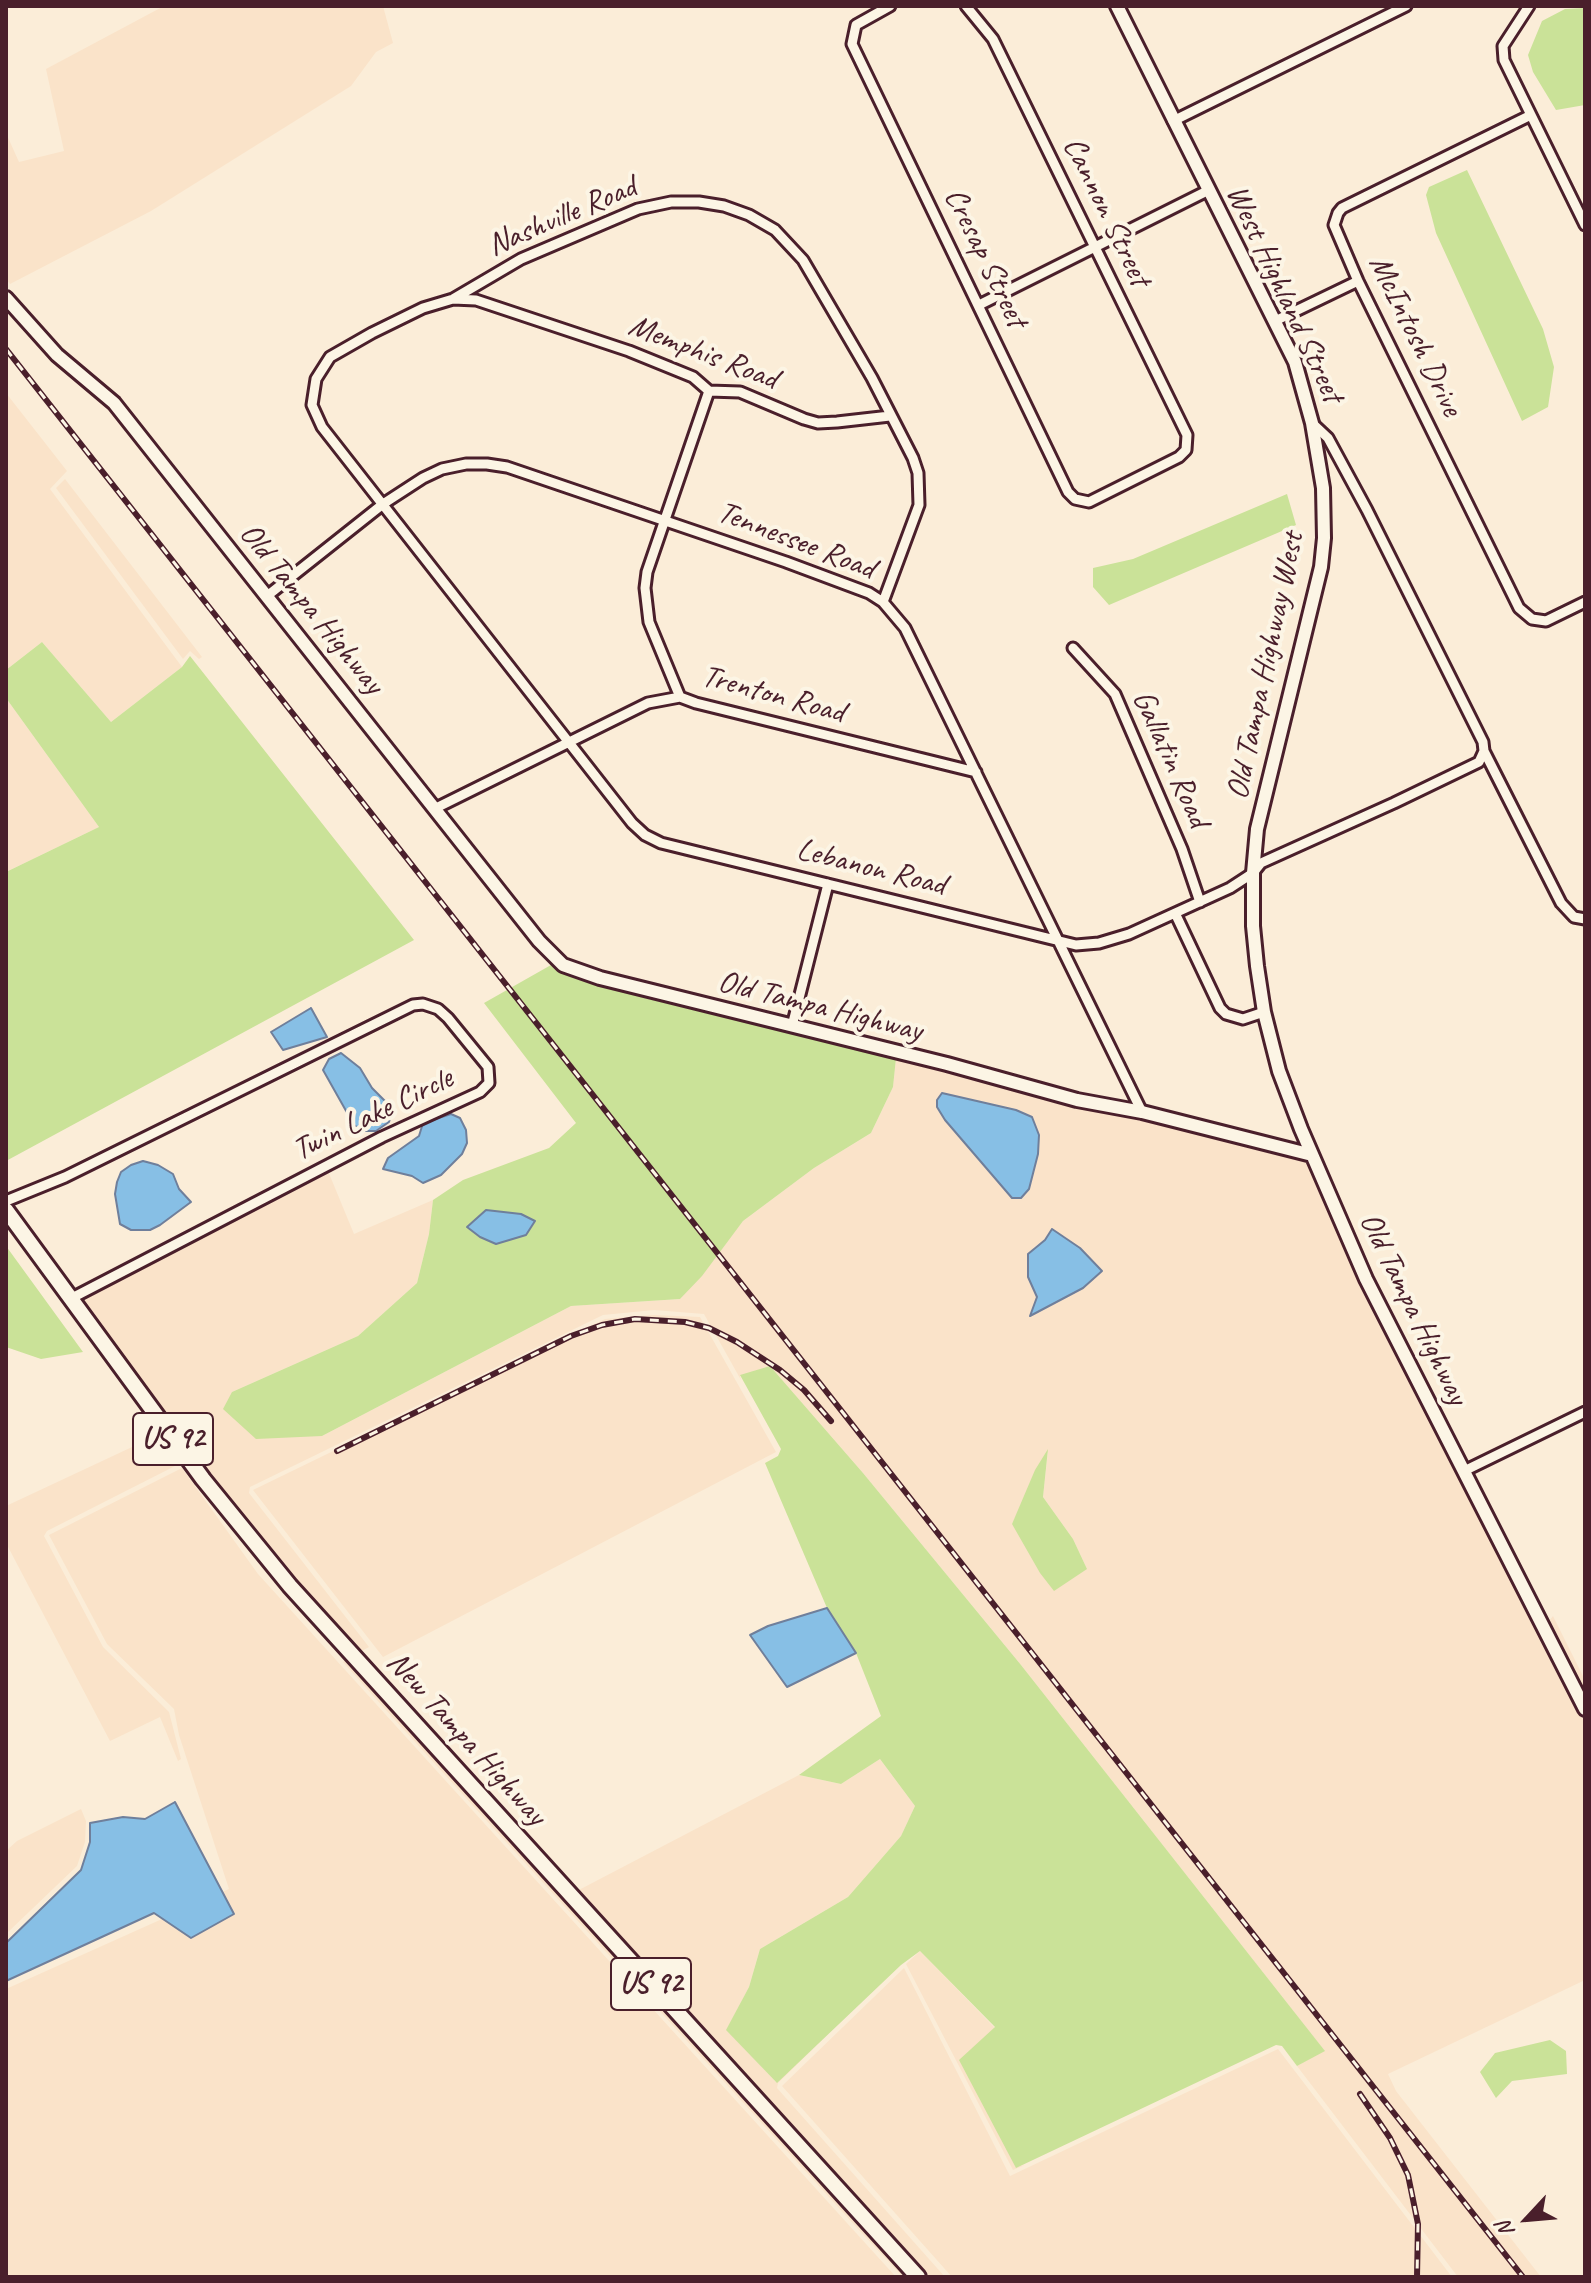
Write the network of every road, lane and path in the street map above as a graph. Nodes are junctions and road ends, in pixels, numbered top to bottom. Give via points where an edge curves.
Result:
1 (890, 6) edge
2 (966, 6) edge
3 (1117, 6) edge
4 (1406, 6) edge
5 (1529, 6) edge
6 (1531, 115) junction
7 (1173, 121) junction
8 (1207, 191) junction
9 (1581, 206) edge
10 (1585, 225) edge
11 (1095, 248) junction
12 (1358, 281) junction
13 (6, 298) edge
14 (453, 299) junction
15 (979, 305) junction
16 (1275, 321) junction
17 (709, 391) junction
18 (890, 416) junction
19 (1312, 423) junction
20 (1082, 501) joint
21 (383, 504) junction
22 (665, 520) junction
23 (267, 596) junction
24 (883, 602) junction
25 (1585, 602) edge
26 (1073, 648) dead end
27 (680, 697) junction
28 (569, 742) junction
29 (1484, 751) junction
30 (976, 772) junction
31 (436, 808) junction
32 (1253, 873) junction
33 (828, 884) junction
34 (1200, 902) junction
35 (1175, 913) junction
36 (1585, 919) edge
37 (1059, 942) junction
38 (1264, 1012) junction
39 (792, 1026) junction
40 (1142, 1112) junction
41 (1312, 1155) junction
42 (6, 1201) edge
43 (6, 1210) edge
44 (70, 1299) junction
45 (1585, 1412) edge
46 (1464, 1471) junction
47 (1585, 1709) edge
48 (918, 2277) edge

1 - 15 street, Cresap Street via 860,20 852,44
2 - 11 street, Cannon Street via 993,39
3 - 7 main road, West Highland Street
4 - 7 street
5 - 6 street via 1502,53
6 - 9 street
6 - 12 street, McIntosh Drive via 1342,208 1335,219 1336,234
7 - 8 main road, West Highland Street
8 - 11 street
8 - 16 main road, West Highland Street
9 - 10 street
11 - 15 street
11 - 20 street, Cannon Street via 1187,435 1187,446 1179,457
12 - 16 street
12 - 25 street, McIntosh Drive via 1519,608 1532,619 1546,621
13 - 23 main road, Old Tampa Highway via 57,355 114,403
14 - 17 street, Memphis Road via 476,300 629,351 693,377
14 - 18 street, Nashville Road via 521,259 638,209 671,202 724,206 775,230 803,260
14 - 21 street, Nashville Road via 423,308 330,357 316,379 312,405 317,418
15 - 20 street, Cresap Street via 1068,492
16 - 19 main road, West Highland Street via 1295,362
17 - 18 street, Memphis Road via 740,392 818,423
17 - 22 street
18 - 24 street, Nashville Road via 913,458 920,491
19 - 29 street, West Highland Street via 1328,438 1367,510
19 - 32 main road, Old Tampa Highway West via 1323,488 1321,567 1257,829
21 - 22 street, Tennessee Road via 442,469 487,464
21 - 23 street, Tennessee Road
21 - 28 street, Lebanon Road
22 - 24 street, Tennessee Road
22 - 27 street via 647,572 645,604
23 - 31 main road, Old Tampa Highway
24 - 30 street, Tennessee Road via 905,628
26 - 34 street, Gallatin Road via 1115,694
27 - 28 street, Trenton Road via 648,703
27 - 30 street, Trenton Road
28 - 31 street, Trenton Road
28 - 33 street, Lebanon Road via 645,835
29 - 32 street, Lebanon Road via 1479,762 1261,863
29 - 36 street, West Highland Street via 1561,903 1574,917
30 - 37 street, Tennessee Road
31 - 39 main road, Old Tampa Highway via 563,965
32 - 34 street, Lebanon Road
32 - 38 main road, Old Tampa Highway West via 1253,926
33 - 37 street, Lebanon Road
33 - 39 street
34 - 35 street, Lebanon Road
35 - 37 street, Lebanon Road via 1118,938 1076,945
35 - 38 street via 1220,1008 1243,1019
37 - 40 street, Tennessee Road
38 - 41 main road, Old Tampa Highway West via 1279,1071
39 - 40 main road, Old Tampa Highway
40 - 41 main road, Old Tampa Highway
41 - 46 main road, Old Tampa Highway via 1366,1279
42 - 44 street, Twin Lake Circle via 413,1005 438,1009 488,1067 489,1083 480,1092
43 - 44 main road, New Tampa Highway / US 92
44 - 48 main road, New Tampa Highway / US 92 via 290,1586
45 - 46 street
46 - 47 main road, Old Tampa Highway

